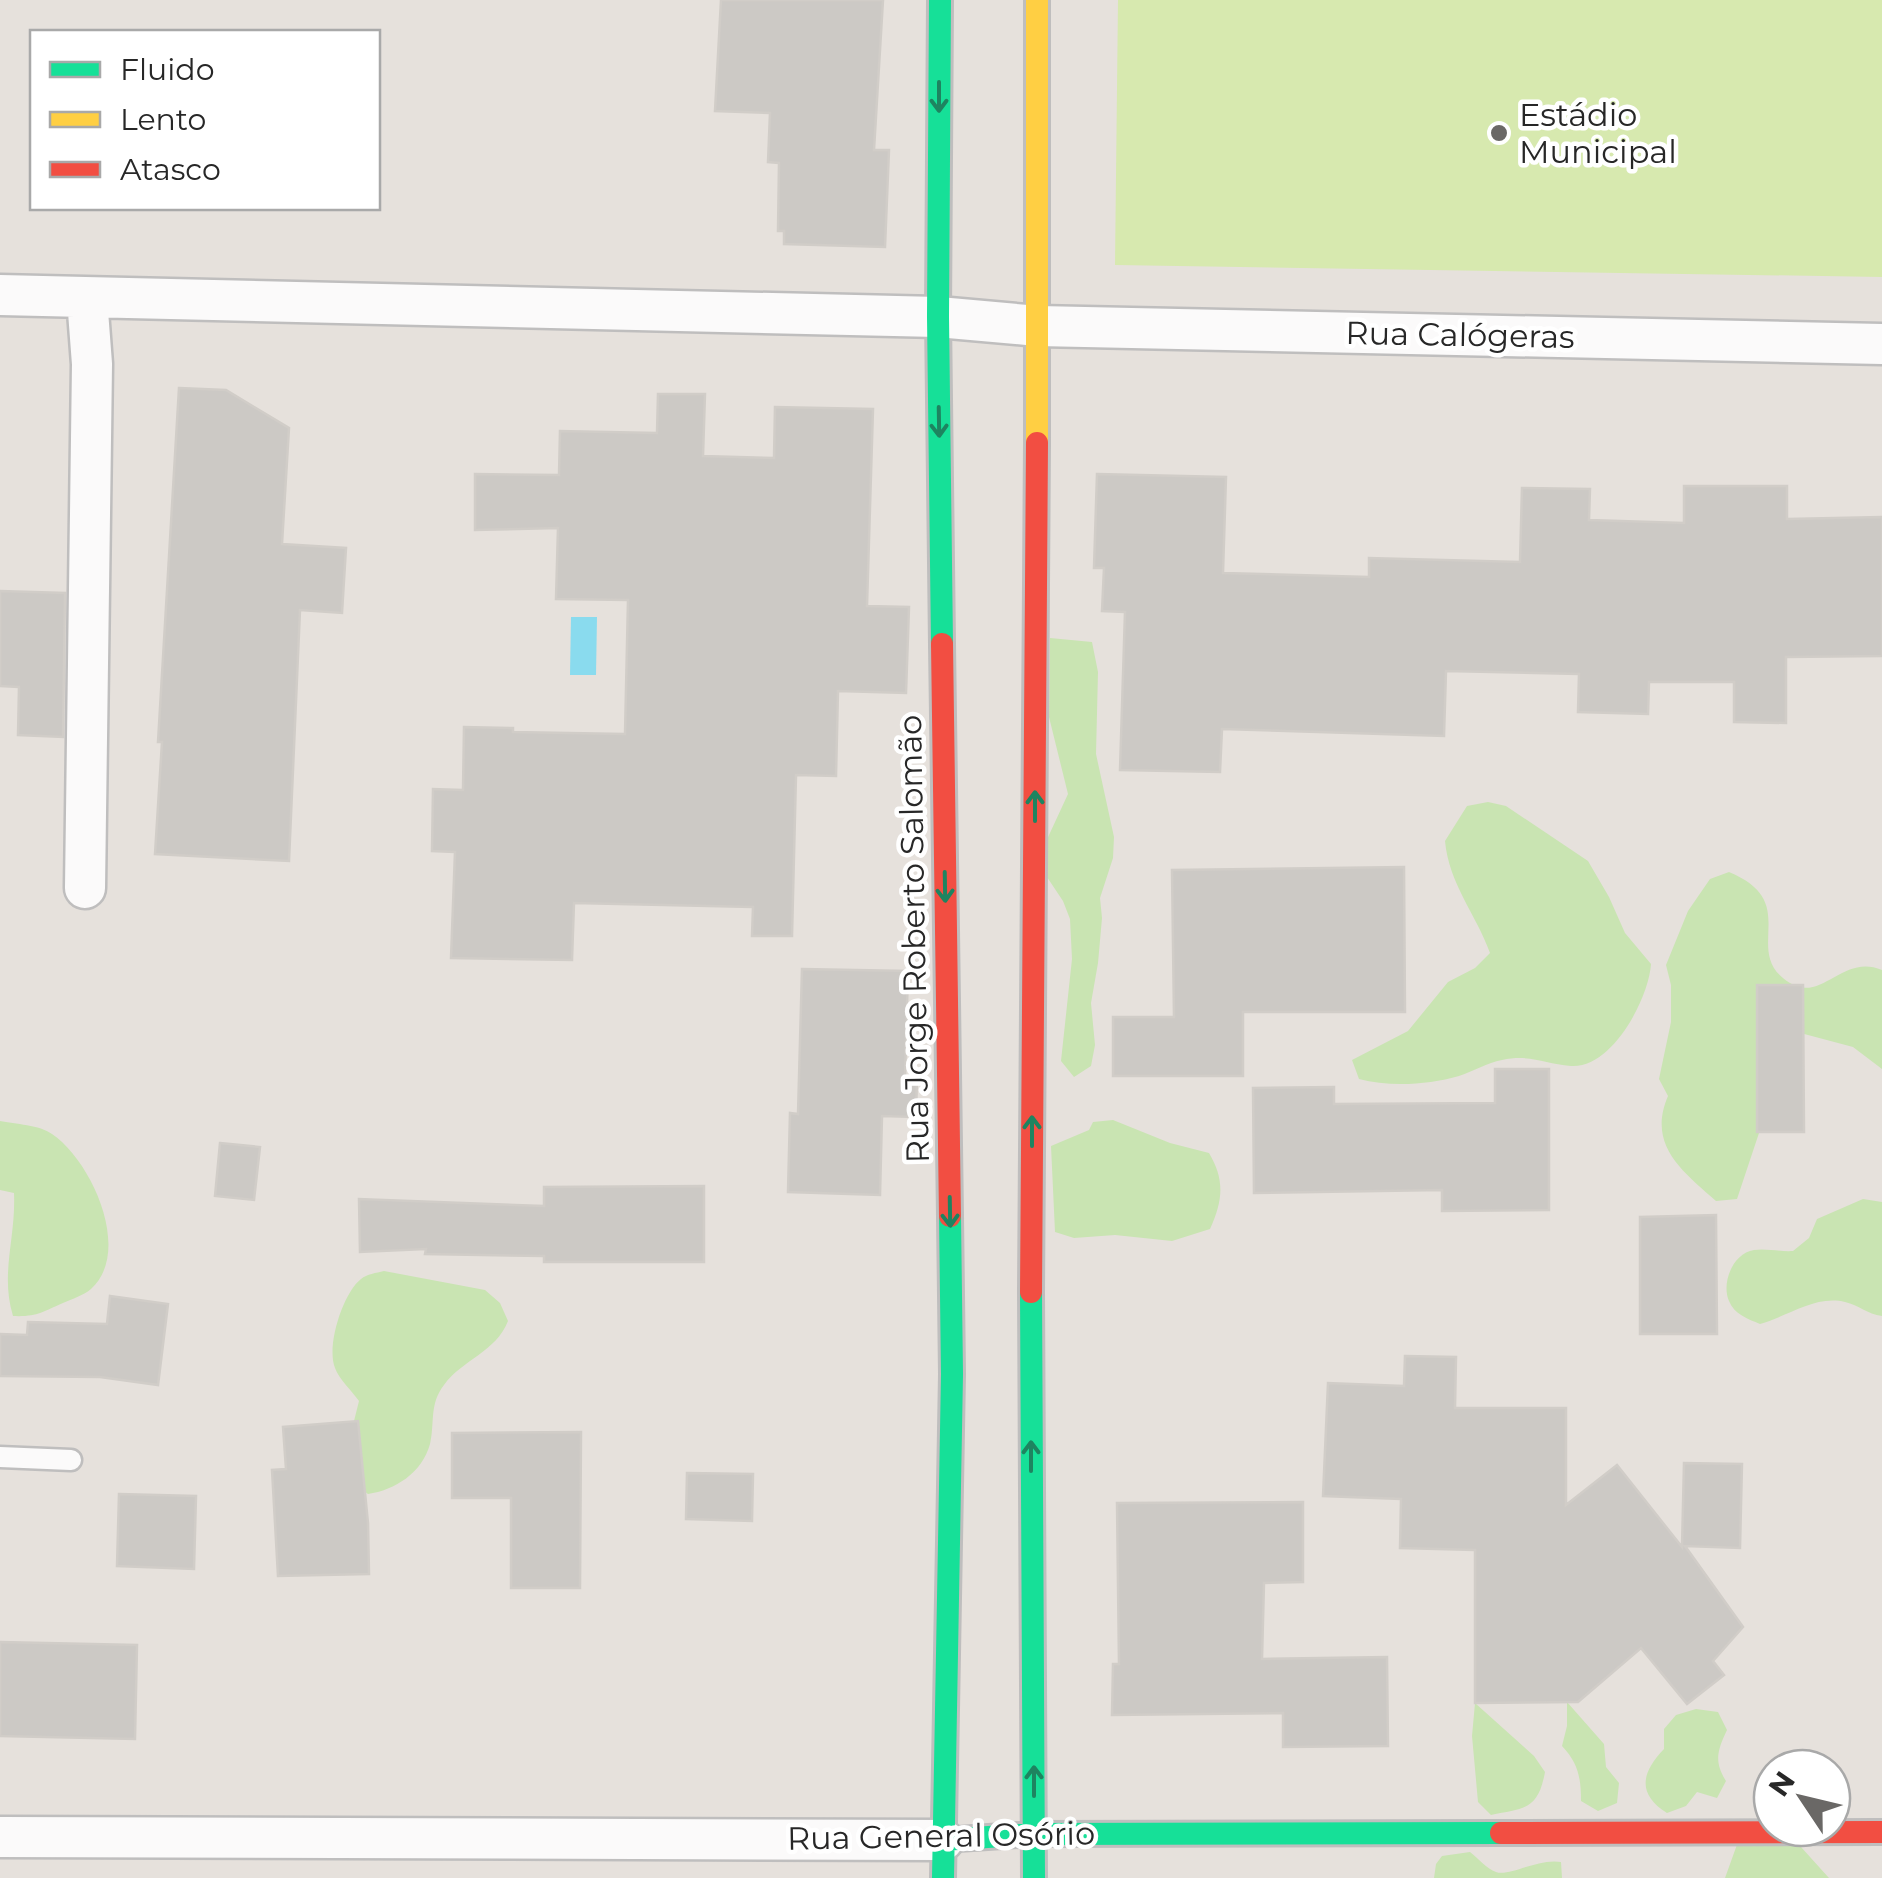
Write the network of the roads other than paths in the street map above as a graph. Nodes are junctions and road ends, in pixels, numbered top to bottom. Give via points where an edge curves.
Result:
1 (940, 0) edge
2 (1037, 0) edge
3 (0, 295) edge
4 (87, 298) junction
5 (938, 317) junction
6 (1038, 326) junction
7 (1882, 344) edge
8 (85, 888) dead end
9 (0, 1457) edge
10 (71, 1460) dead end
11 (1882, 1832) edge
12 (1034, 1834) junction
13 (0, 1836) edge
14 (943, 1859) edge
15 (1034, 1878) edge

1 -> 5 main road, Rua Jorge Roberto Salomão
2 - 6 main road
3 - 4 street, Rua Calógeras
4 - 5 street, Rua Calógeras
4 - 8 street via 92,364
5 - 6 street, Rua Calógeras
5 -> 14 main road, Rua Jorge Roberto Salomão via 962,1374
6 - 7 street, Rua Calógeras
12 -> 6 main road via 1021,1377
9 - 10 lane
11 - 12 main road, Rua General Osório
12 - 14 main road, Rua General Osório
12 - 15 main road
13 - 14 street, Rua General Osório

